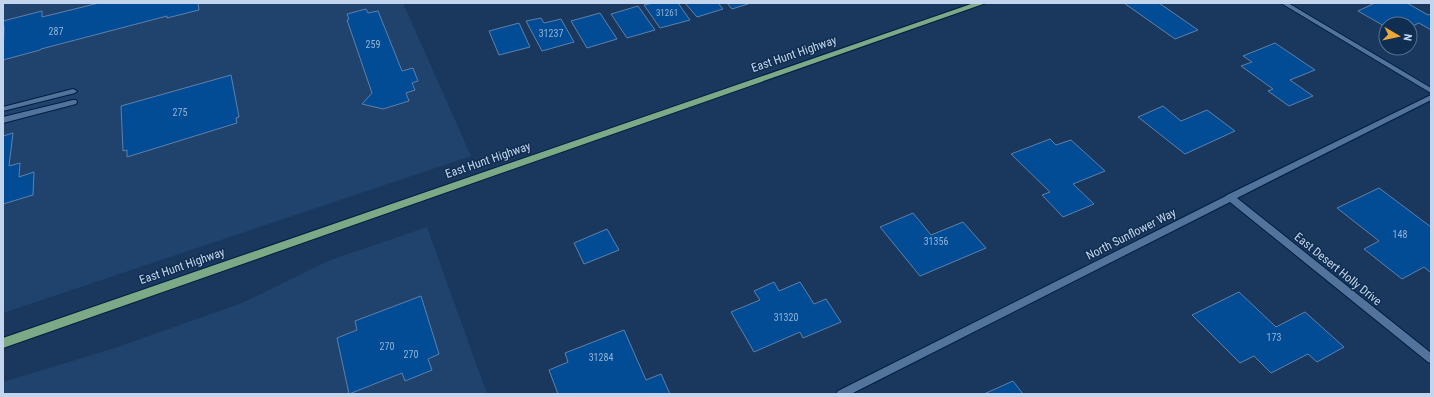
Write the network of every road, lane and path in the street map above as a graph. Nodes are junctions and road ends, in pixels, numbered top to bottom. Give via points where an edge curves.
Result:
1 (982, 3) edge
2 (1284, 3) edge
3 (73, 91) dead end
4 (1431, 91) edge
5 (1431, 97) edge
6 (73, 102) dead end
7 (3, 109) edge
8 (3, 120) edge
9 (1230, 197) junction
10 (3, 343) edge
11 (1431, 359) edge
12 (841, 394) edge

1 - 10 main road, East Hunt Highway
2 - 4 street
3 - 7 street
5 - 9 street, North Sunflower Way
6 - 8 street
9 - 11 street, East Desert Holly Drive
9 - 12 street, North Sunflower Way

